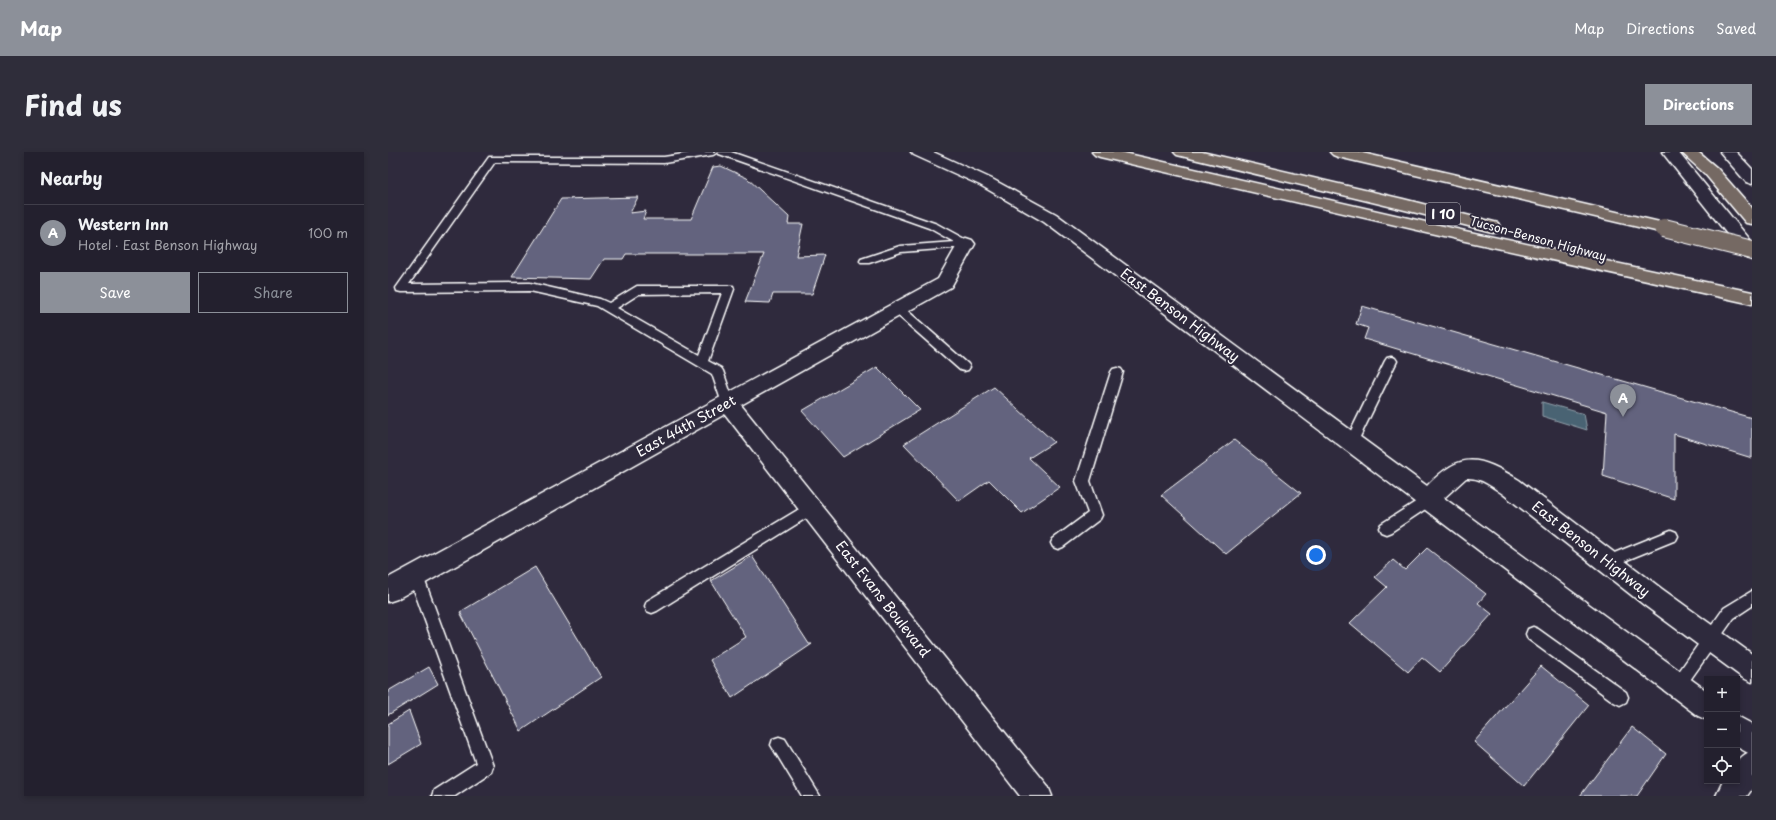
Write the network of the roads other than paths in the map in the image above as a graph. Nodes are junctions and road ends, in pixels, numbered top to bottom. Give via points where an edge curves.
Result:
1 (713, 152) edge
2 (722, 152) edge
3 (919, 152) edge
4 (1100, 152) edge
5 (1182, 152) edge
6 (1338, 152) edge
7 (1670, 152) edge
8 (1689, 152) edge
9 (1728, 152) edge
10 (1752, 179) edge
11 (1752, 219) edge
12 (1664, 228) junction
13 (966, 244) junction
14 (1752, 246) edge
15 (1752, 250) edge
16 (1752, 254) edge
17 (865, 261) dead end
18 (1705, 285) junction
19 (1752, 297) edge
20 (609, 308) junction
21 (898, 309) junction
22 (1391, 361) dead end
23 (702, 362) junction
24 (964, 367) dead end
25 (1117, 372) dead end
26 (728, 403) junction
27 (1351, 443) junction
28 (1428, 500) junction
29 (811, 508) junction
30 (1386, 528) dead end
31 (1672, 536) dead end
32 (1058, 543) dead end
33 (1607, 562) junction
34 (416, 576) junction
35 (388, 591) edge
36 (1752, 598) edge
37 (652, 606) dead end
38 (1533, 634) dead end
39 (1710, 639) junction
40 (1752, 669) edge
41 (1678, 686) junction
42 (1620, 697) dead end
43 (1704, 705) edge
44 (1740, 732) edge
45 (1752, 741) edge
46 (779, 746) dead end
47 (1752, 765) edge
48 (440, 796) edge
49 (812, 796) edge
50 (1038, 796) edge
51 (1730, 796) edge

1 - 20 lane via 664,160 492,159 401,288 530,286 600,303
2 - 13 lane via 932,226
3 - 27 main road, East Benson Highway via 985,181 1050,218
4 - 18 highway via 1465,236
5 - 18 highway, Tucson–Benson Highway / I 10 via 1403,204
6 - 12 highway
7 - 16 main road
8 - 11 highway via 1711,171
9 - 10 main road
12 - 14 highway, bridge
12 - 15 highway, bridge
13 - 17 lane via 900,249
13 - 21 main road, East 44th Street via 945,283
18 - 19 highway
20 - 23 lane
20 - 23 lane via 637,290 729,289
21 - 24 lane
21 - 26 main road, East 44th Street
22 - 27 lane
23 - 26 lane via 717,371
25 - 32 lane via 1084,481 1095,515
26 - 29 main road, East Evans Boulevard
26 - 34 main road, East 44th Street
27 - 28 main road, East Benson Highway
28 - 30 lane
28 - 33 main road, East Benson Highway via 1458,472 1471,469 1489,473 1511,487
28 - 41 main road, East Benson Highway
29 - 37 lane
29 - 50 main road, East Evans Boulevard
31 - 33 lane
33 - 39 main road, East Benson Highway
34 - 35 main road, East 44th Street
34 - 48 lane via 485,766
36 - 39 lane via 1729,613
38 - 42 lane
39 - 40 main road, East Benson Highway
39 - 41 lane
41 - 43 main road, East Benson Highway
44 - 45 main road
46 - 49 lane
47 - 51 main road

